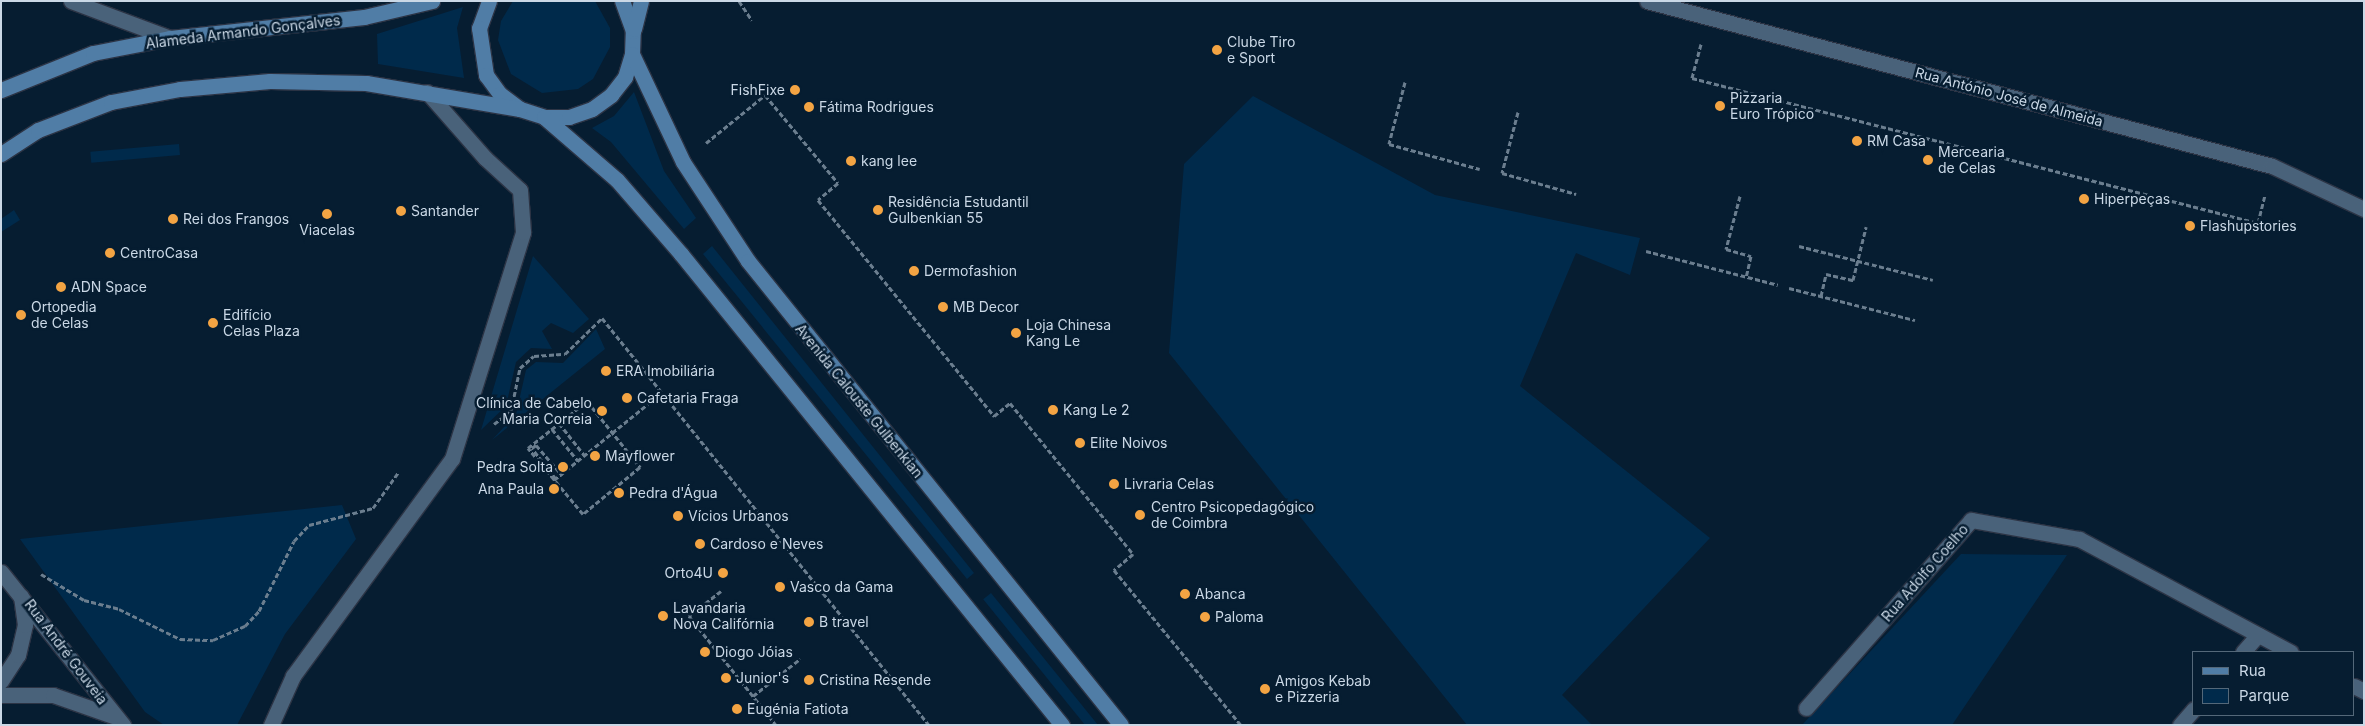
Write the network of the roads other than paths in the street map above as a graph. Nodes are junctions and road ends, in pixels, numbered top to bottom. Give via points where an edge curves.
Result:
1 (71, 1) edge
2 (432, 1) edge
3 (489, 1) edge
4 (622, 1) edge
5 (641, 1) edge
6 (1647, 1) edge
7 (633, 31) junction
8 (170, 38) junction
9 (632, 54) junction
10 (1, 90) edge
11 (427, 92) junction
12 (520, 109) junction
13 (544, 117) junction
14 (1, 154) edge
15 (2364, 209) edge
16 (1, 572) edge
17 (16, 586) junction
18 (2258, 635) junction
19 (2244, 651) edge
20 (2289, 651) edge
21 (1, 681) edge
22 (1, 695) edge
23 (1806, 708) dead end
24 (2192, 711) edge
25 (120, 721) edge
26 (271, 725) edge
27 (1062, 725) edge
28 (1121, 725) edge
29 (2180, 725) edge

1 - 8 street
2 - 8 main road, Alameda Armando Gonçalves via 364,17
3 - 12 main road, Avenida Calouste Gulbenkian via 479,28 479,52 486,75 500,94
4 - 7 main road, Avenida Calouste Gulbenkian
5 - 7 main road, Avenida Calouste Gulbenkian
6 - 15 street, Rua António José de Almeida via 2272,166
7 - 9 main road, Avenida Calouste Gulbenkian
8 - 10 main road, Alameda Armando Gonçalves via 93,53
9 - 13 main road, Avenida Calouste Gulbenkian via 620,83 592,110 569,117
9 - 28 main road, Avenida Calouste Gulbenkian via 683,162 779,302
11 - 12 main road
11 - 14 main road via 366,83 270,81 180,89 111,102 38,130
11 - 26 street via 485,158 520,190 523,232 452,459 292,676
12 - 13 main road, Avenida Calouste Gulbenkian
13 - 27 main road, Avenida Calouste Gulbenkian via 617,180 675,246
16 - 17 street, Rua André Gouveia
17 - 21 street, Rua André Gouveia via 25,605 25,625 18,655
17 - 25 street, Rua André Gouveia
18 - 19 street
18 - 20 street, Rua Adolfo Coelho
18 - 23 street, Rua Adolfo Coelho via 2079,539 1971,520
22 - 25 street, Rua André Gouveia via 53,694
24 - 29 street

